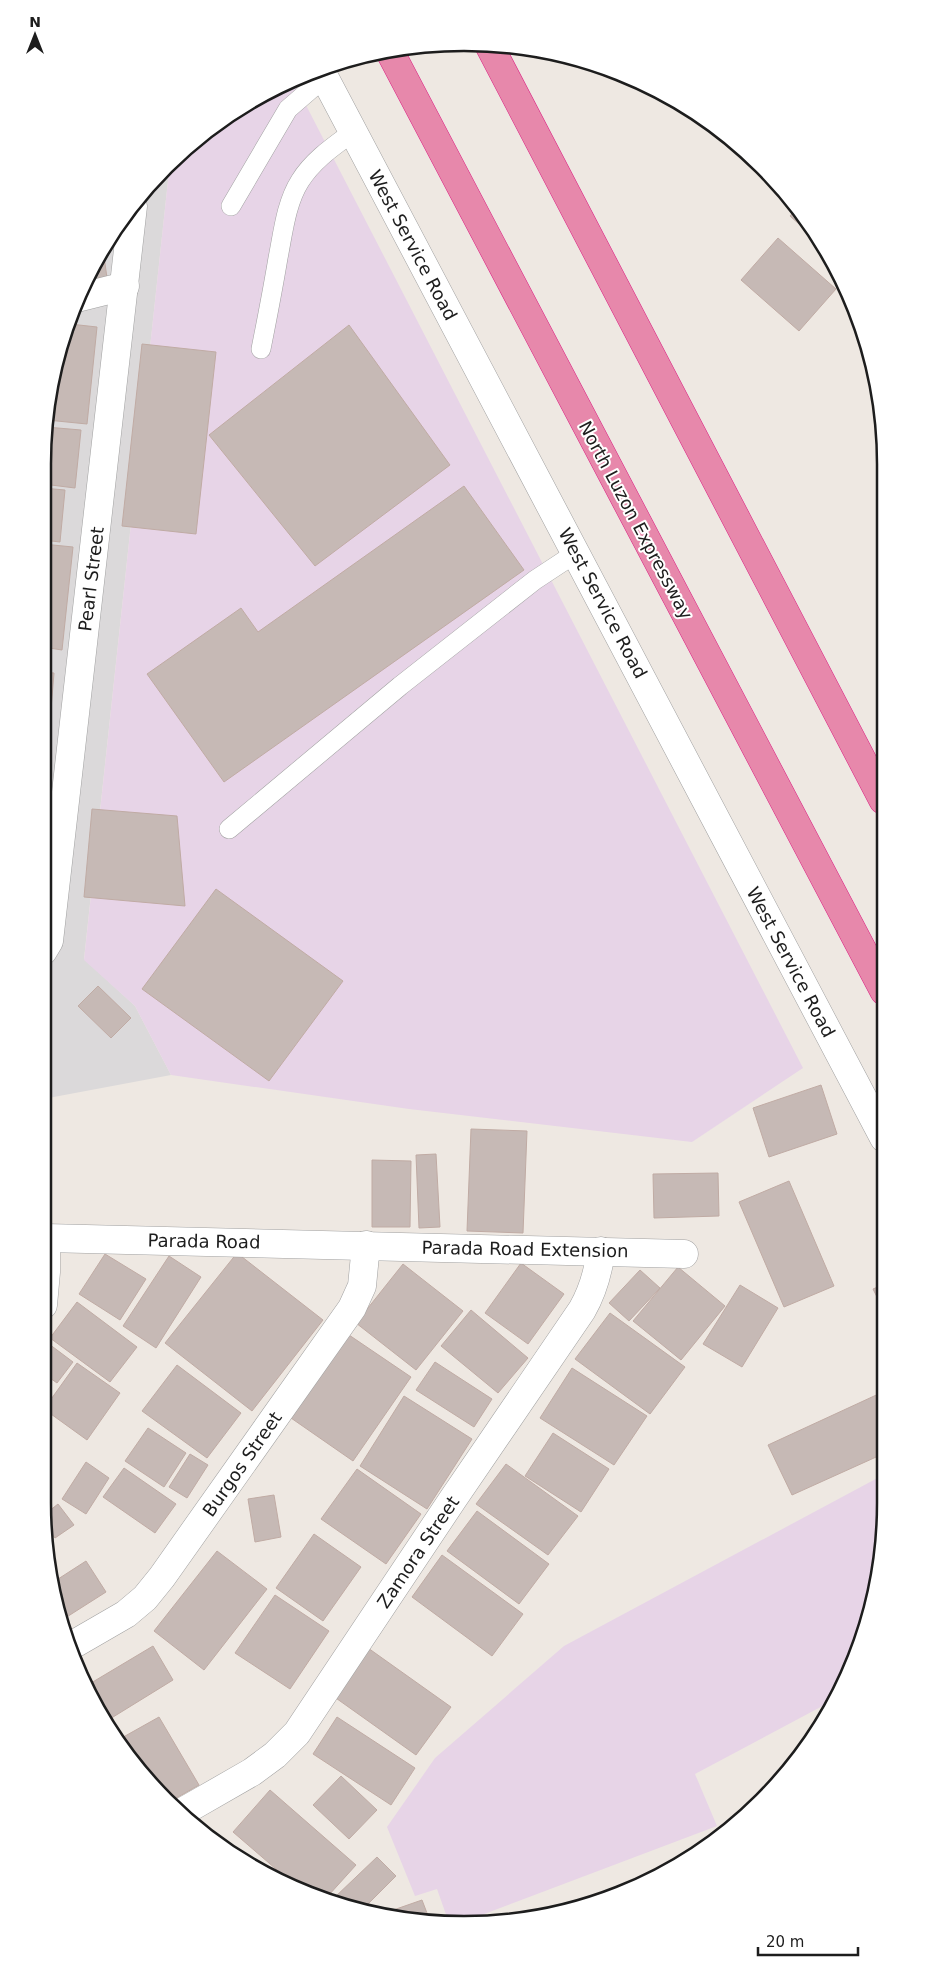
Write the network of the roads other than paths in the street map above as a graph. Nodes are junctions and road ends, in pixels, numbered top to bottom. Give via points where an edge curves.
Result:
1 (493, 52) edge
2 (393, 58) edge
3 (324, 76) edge
4 (317, 79) edge
5 (354, 132) junction
6 (231, 206) dead end
7 (132, 220) edge
8 (125, 286) junction
9 (88, 295) edge
10 (261, 349) dead end
11 (576, 553) junction
12 (877, 789) edge
13 (229, 828) dead end
14 (51, 915) edge
15 (877, 978) edge
16 (877, 1125) edge
17 (51, 1238) edge
18 (366, 1245) junction
19 (601, 1251) junction
20 (684, 1254) dead end
21 (76, 1643) edge
22 (188, 1809) edge

1 - 12 highway
2 - 15 highway, North Luzon Expressway
3 - 5 street, West Service Road
4 - 6 lane via 288,109
5 - 10 lane via 328,150 299,182 284,226
5 - 11 street, West Service Road
7 - 8 street, Pearl Street
8 - 9 street
8 - 14 street, Pearl Street
11 - 13 lane via 535,580 408,680
11 - 16 street, West Service Road
17 - 18 street, Parada Road
18 - 19 street, Parada Road Extension
18 - 21 street, Burgos Street via 362,1286 352,1308 162,1577 126,1614
19 - 20 street, Parada Road Extension
19 - 22 street, Zamora Street via 592,1292 582,1310 297,1733 252,1772

